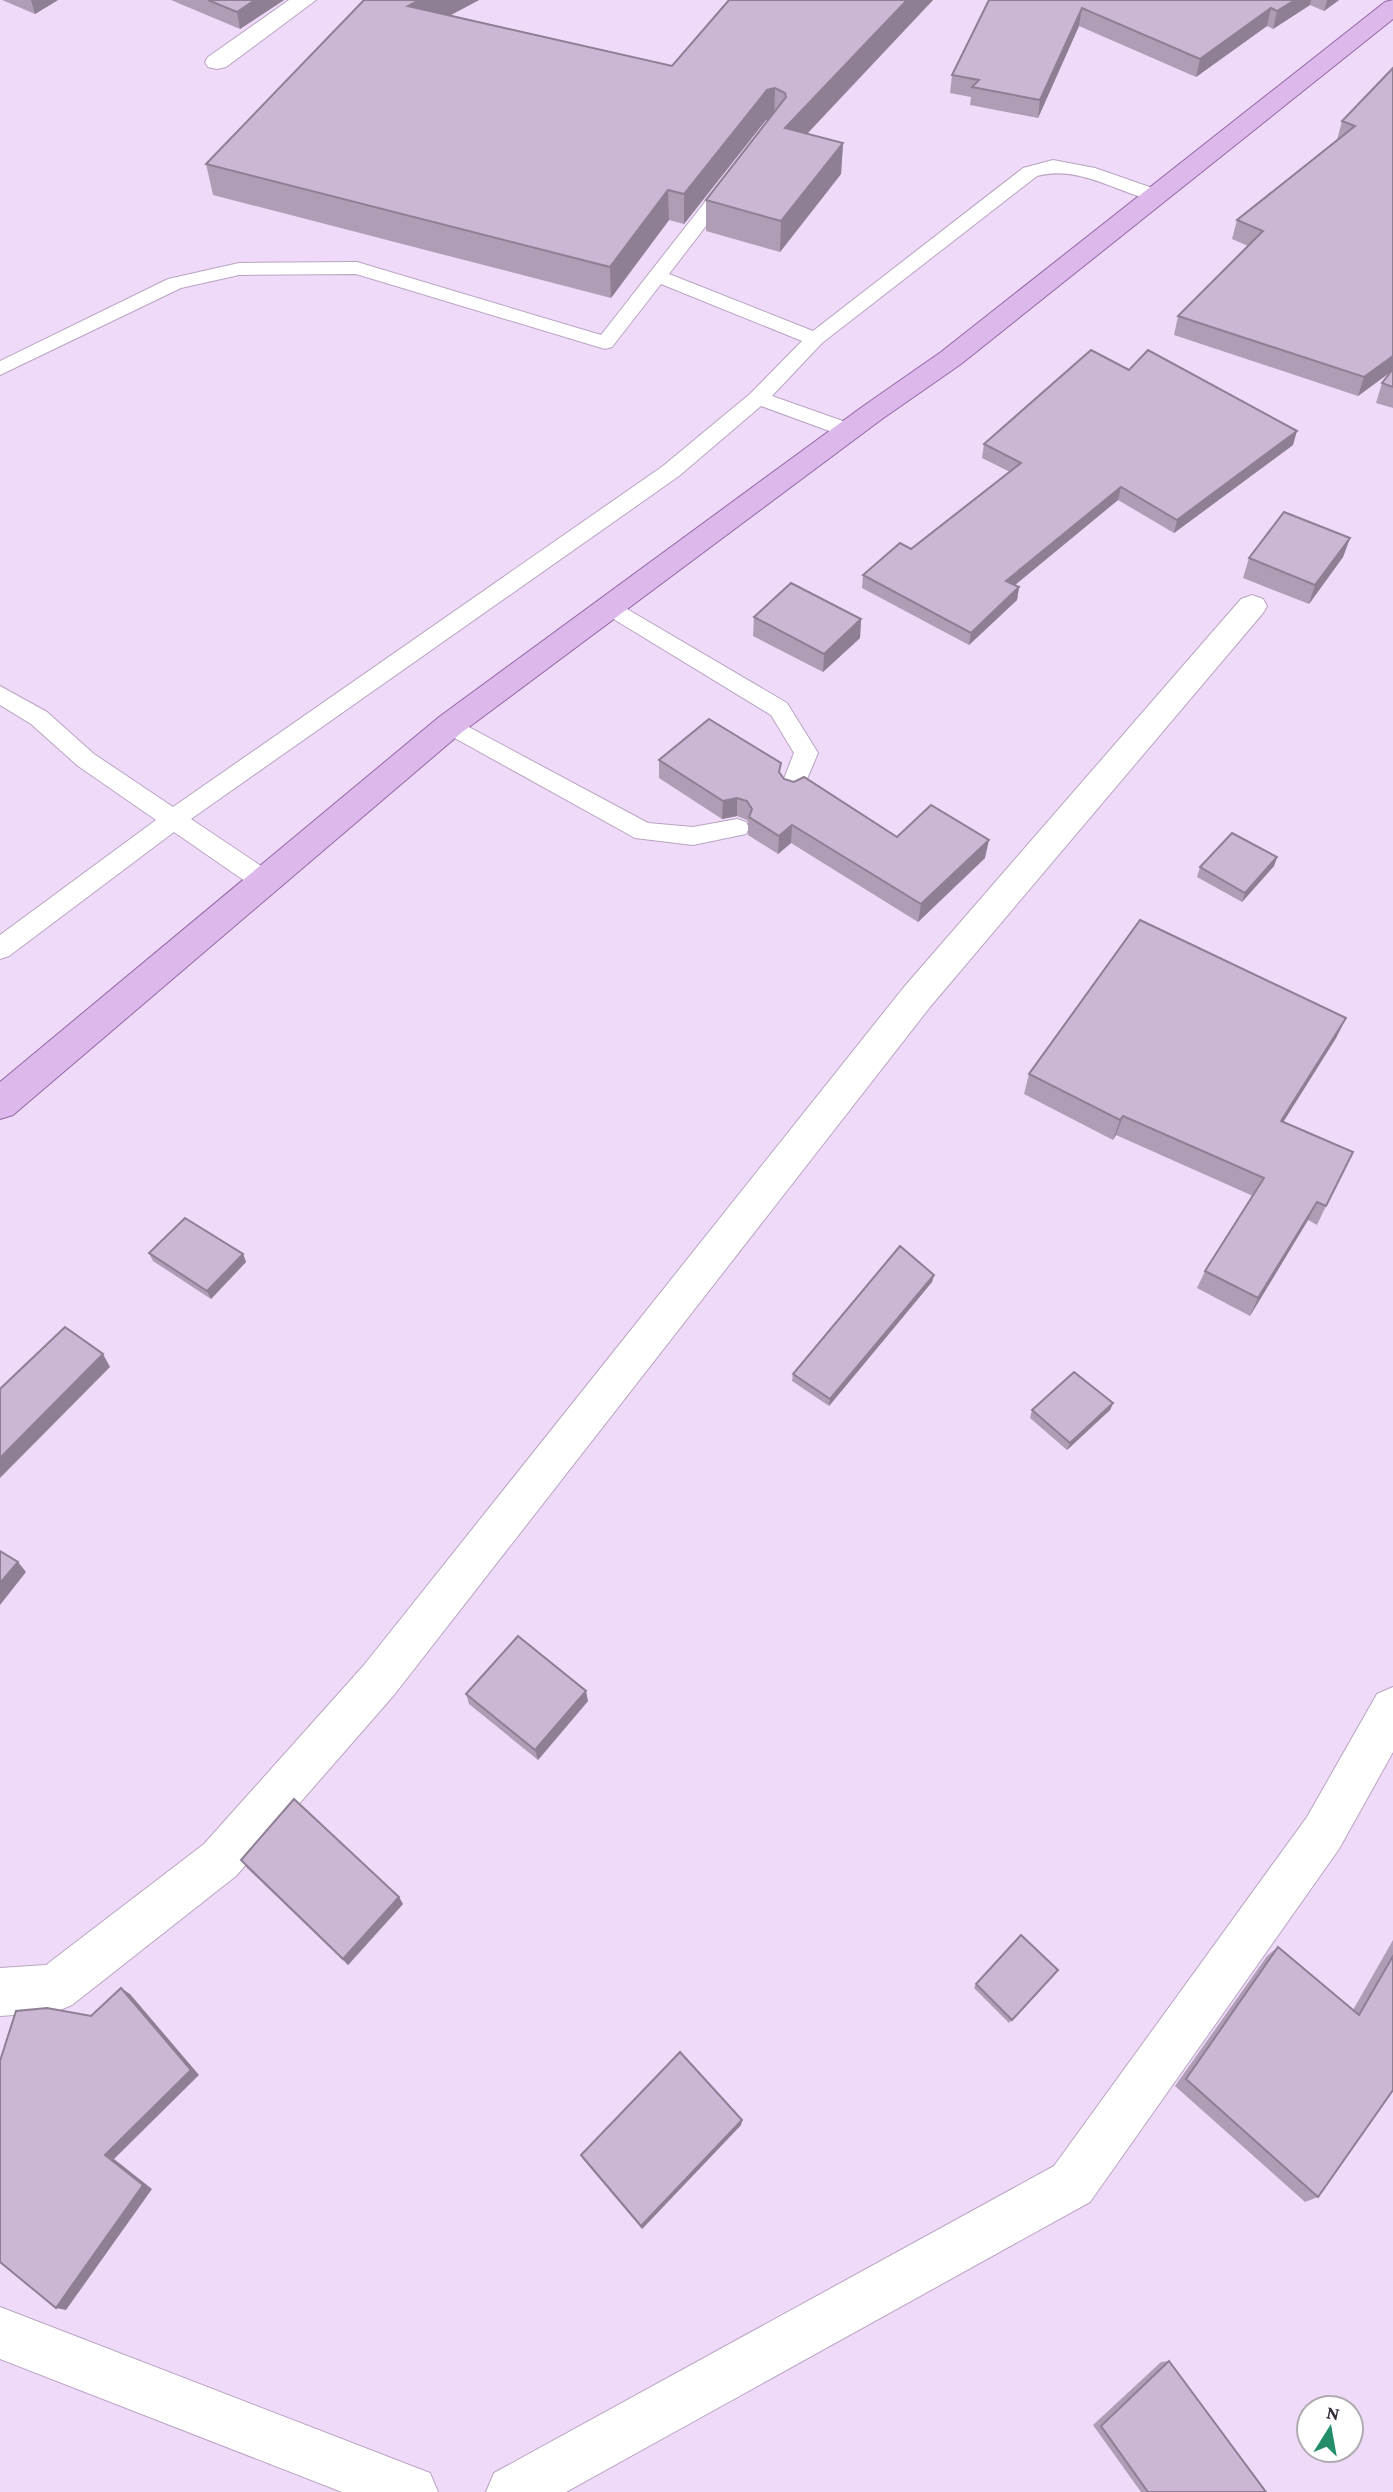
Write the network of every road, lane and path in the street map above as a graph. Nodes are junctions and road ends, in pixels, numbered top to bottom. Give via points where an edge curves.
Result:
1 (304, 0) edge
2 (1392, 9) edge
3 (217, 62) dead end
4 (741, 169) edge
5 (1154, 195) junction
6 (658, 276) junction
7 (815, 340) junction
8 (0, 369) edge
9 (758, 398) junction
10 (850, 431) junction
11 (1252, 606) dead end
12 (610, 607) junction
13 (0, 694) edge
14 (450, 725) junction
15 (792, 789) edge
16 (174, 820) junction
17 (737, 828) edge
18 (264, 881) junction
19 (0, 949) edge
20 (0, 1104) edge
21 (1393, 1709) edge
22 (0, 1992) edge
23 (0, 2333) edge
24 (411, 2492) edge
25 (513, 2492) edge

1 - 3 street
2 - 5 main road
4 - 6 lane
5 - 7 lane via 1088,172 1053,166 1030,172
5 - 10 main road via 951,358
6 - 7 lane
6 - 8 lane via 606,343 358,268 239,269 176,282
7 - 9 lane
9 - 10 lane
9 - 16 lane via 670,471
10 - 12 main road
11 - 22 street via 917,997 379,1680 220,1860 55,1988
12 - 14 main road
12 - 15 lane via 779,709 806,753
13 - 16 lane
14 - 17 lane via 645,832 693,836
14 - 18 main road
16 - 18 lane
16 - 19 lane
18 - 20 main road
21 - 25 street via 1322,1833 1072,2184
23 - 24 street

